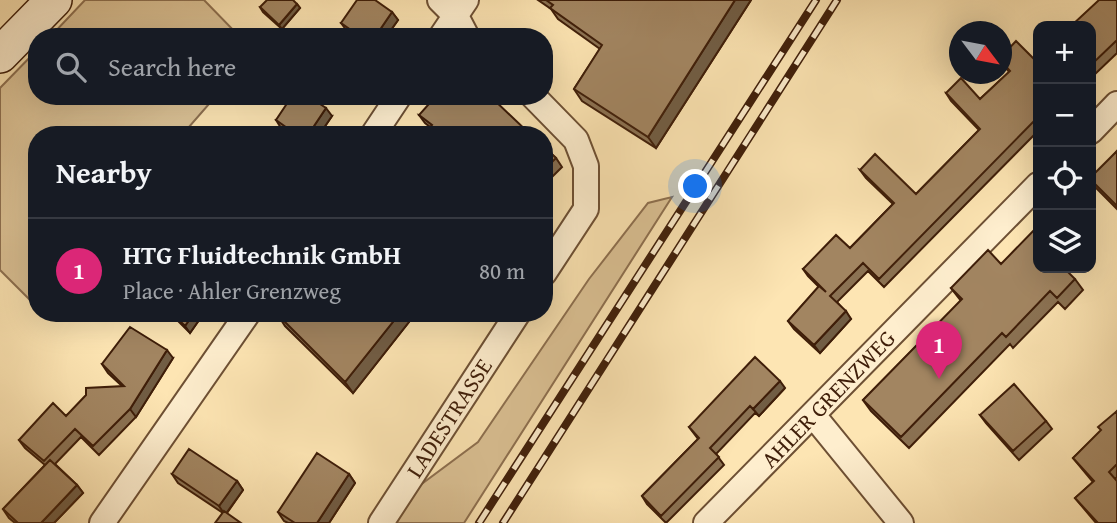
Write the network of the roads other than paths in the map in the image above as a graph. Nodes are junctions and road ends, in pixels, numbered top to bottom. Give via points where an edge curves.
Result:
1 (54, 0) edge
2 (457, 13) edge
3 (447, 28) edge
4 (0, 55) edge
5 (1117, 104) edge
6 (393, 105) edge
7 (542, 105) edge
8 (379, 126) edge
9 (1096, 126) edge
10 (1033, 190) edge
11 (553, 259) edge
12 (242, 322) edge
13 (512, 322) edge
14 (813, 415) junction
15 (102, 523) edge
16 (381, 523) edge
17 (706, 523) edge
18 (901, 523) edge

1 - 4 main road
2 - 3 street
5 - 9 street
6 - 8 street
7 - 11 street via 576,140 586,166 586,209
10 - 14 street, AHLER GRENZWEG
12 - 15 street
13 - 16 street, LADESTRASSE
14 - 17 street, AHLER GRENZWEG
14 - 18 street

